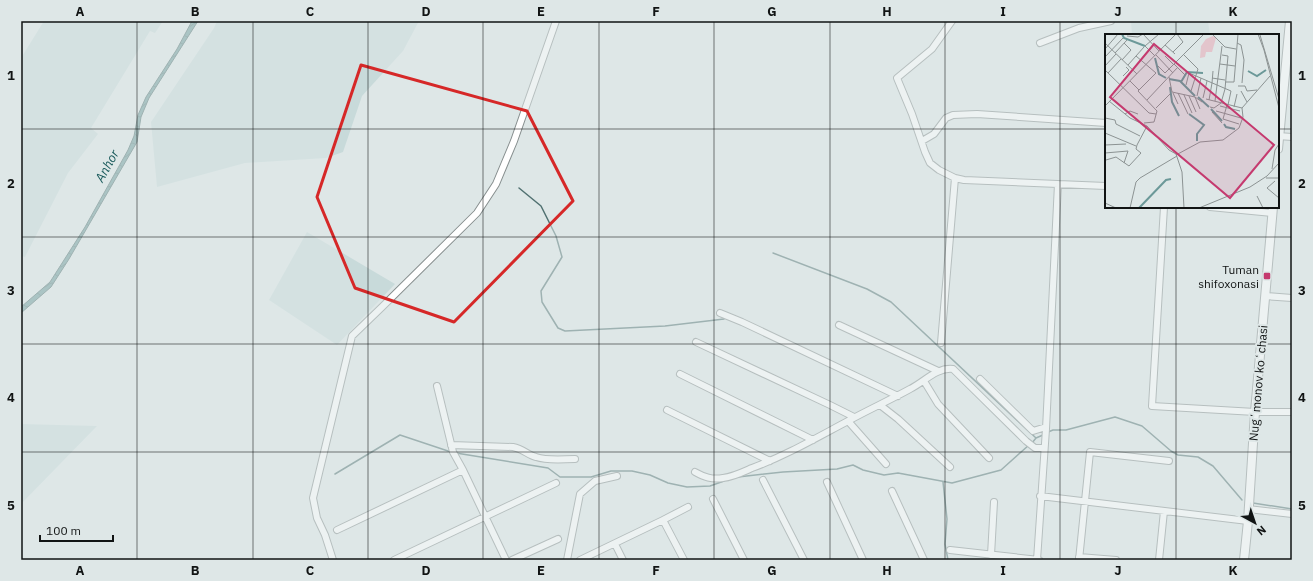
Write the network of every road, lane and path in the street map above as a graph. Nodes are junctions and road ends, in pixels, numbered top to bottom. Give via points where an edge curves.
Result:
1 (556, 21) edge
2 (952, 21) edge
3 (1111, 21) edge
4 (1290, 21) edge
5 (1040, 43) dead end
6 (1105, 123) edge
7 (1279, 136) edge
8 (1292, 136) edge
9 (922, 141) junction
10 (955, 178) junction
11 (1058, 184) junction
12 (1105, 186) edge
13 (1164, 208) edge
14 (1231, 208) edge
15 (1273, 210) edge
16 (1265, 296) junction
17 (1292, 298) edge
18 (720, 313) dead end
19 (839, 325) dead end
20 (696, 342) dead end
21 (941, 343) dead end
22 (938, 371) junction
23 (680, 374) dead end
24 (980, 378) dead end
25 (924, 381) junction
26 (437, 386) dead end
27 (898, 396) junction
28 (880, 405) junction
29 (667, 410) dead end
30 (1254, 412) junction
31 (1292, 412) edge
32 (854, 418) junction
33 (848, 421) junction
34 (1046, 428) junction
35 (813, 440) junction
36 (451, 444) junction
37 (1044, 448) junction
38 (989, 458) dead end
39 (575, 459) dead end
40 (770, 461) junction
41 (1169, 461) dead end
42 (886, 464) dead end
43 (950, 467) dead end
44 (463, 470) junction
45 (695, 472) dead end
46 (617, 476) dead end
47 (762, 480) dead end
48 (827, 482) dead end
49 (556, 483) dead end
50 (892, 490) dead end
51 (1040, 496) junction
52 (713, 499) dead end
53 (1085, 501) junction
54 (994, 502) dead end
55 (688, 507) dead end
56 (1248, 509) junction
57 (1164, 511) junction
58 (1292, 514) edge
59 (486, 517) junction
60 (663, 520) junction
61 (1248, 521) junction
62 (337, 530) dead end
63 (558, 539) dead end
64 (614, 544) junction
65 (950, 550) dead end
66 (991, 555) junction
67 (1079, 558) edge
68 (332, 560) edge
69 (394, 560) edge
70 (506, 560) edge
71 (512, 560) edge
72 (567, 560) edge
73 (580, 560) edge
74 (623, 560) edge
75 (684, 560) edge
76 (744, 560) edge
77 (804, 560) edge
78 (863, 560) edge
79 (924, 560) edge
80 (1038, 560) edge
81 (1116, 560) edge
82 (1159, 560) edge
83 (1244, 560) edge

1 - 68 street via 514,141 487,199 477,213 352,336 313,498 317,518
2 - 9 street via 932,49 897,78
3 - 5 street via 1079,28
4 - 7 main road
6 - 9 street via 977,114 953,115 946,118 934,134
7 - 8 street
9 - 10 street via 932,166
10 - 11 street
10 - 21 street
11 - 12 street
11 - 34 street
13 - 30 street via 1152,406
14 - 15 street
15 - 16 main road, Nugʻmonov koʻchasi
16 - 17 street
16 - 30 main road, Nugʻmonov koʻchasi
18 - 27 street
19 - 22 street
20 - 32 street via 830,404
22 - 25 street
22 - 37 street via 953,369 1026,441 1035,448
23 - 35 street
24 - 34 street via 1033,431
25 - 27 street
25 - 38 street via 938,404
26 - 36 street
27 - 28 street
28 - 32 street
28 - 43 street
29 - 40 street
30 - 31 street
30 - 56 main road, Nugʻmonov koʻchasi
32 - 33 street
33 - 35 street
33 - 42 street
34 - 37 street
35 - 40 street
36 - 39 street via 513,447 522,449 534,457
36 - 44 street
37 - 51 street
40 - 45 street via 730,477 705,478
41 - 53 street via 1090,452
44 - 59 street
44 - 62 street
46 - 72 street via 595,481 580,494
47 - 77 street
48 - 78 street
49 - 59 street
50 - 79 street
51 - 53 street
51 - 80 street
52 - 76 street
53 - 57 street
53 - 67 street
54 - 66 street
55 - 60 street
56 - 58 street
56 - 61 main road, Nugʻmonov koʻchasi
57 - 61 street
57 - 82 street
59 - 69 street
59 - 70 street
60 - 64 street
60 - 75 street
61 - 83 main road, Nugʻmonov koʻchasi
63 - 71 street
64 - 73 street
64 - 74 street
65 - 66 street
66 - 80 street
67 - 81 street

